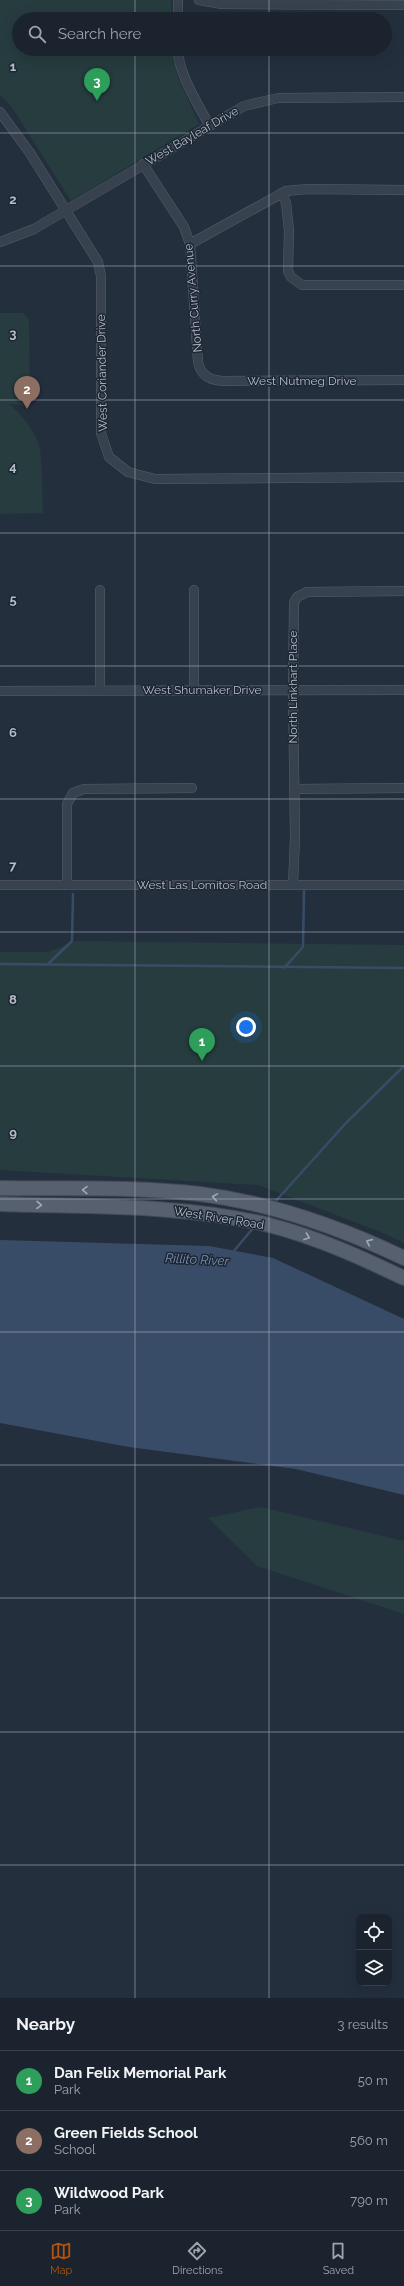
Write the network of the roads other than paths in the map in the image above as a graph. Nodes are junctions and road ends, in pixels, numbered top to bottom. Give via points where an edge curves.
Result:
1 (178, 0) edge
2 (199, 0) edge
3 (339, 2) edge
4 (404, 5) edge
5 (178, 12) edge
6 (178, 56) edge
7 (404, 97) edge
8 (0, 112) edge
9 (209, 125) junction
10 (143, 164) junction
11 (404, 190) edge
12 (282, 193) junction
13 (65, 211) junction
14 (0, 242) edge
15 (190, 244) junction
16 (404, 285) edge
17 (201, 375) joint
18 (404, 380) edge
19 (404, 477) edge
20 (100, 590) dead end
21 (194, 590) dead end
22 (404, 591) edge
23 (100, 690) junction
24 (194, 690) junction
25 (293, 690) junction
26 (404, 690) edge
27 (0, 691) edge
28 (192, 788) dead end
29 (404, 788) edge
30 (294, 789) junction
31 (67, 885) junction
32 (404, 885) edge
33 (0, 886) edge
34 (293, 886) junction
35 (0, 1188) edge
36 (0, 1204) edge
37 (404, 1258) edge
38 (404, 1278) edge

1 - 5 street
2 - 3 street via 222,4
3 - 4 street
6 - 9 street via 190,89
7 - 9 street, West Bayleaf Drive via 278,98 244,106
8 - 13 street, West Coriander Drive via 30,153
9 - 10 street, West Bayleaf Drive
10 - 13 street, West Bayleaf Drive
10 - 15 street, North Curry Avenue via 184,227
11 - 12 street via 308,189
12 - 15 street
12 - 16 street via 286,202 289,230 288,271 291,281 302,285
13 - 14 street, West Bayleaf Drive via 34,229
13 - 19 street, West Coriander Drive via 98,262 101,276 101,433 109,457 128,472 155,479
15 - 17 street, North Curry Avenue
17 - 18 street, West Nutmeg Drive via 223,381
20 - 23 street
21 - 24 street
22 - 25 street, North Linkhart Place via 295,594
23 - 24 street, West Shumaker Drive
23 - 27 street, West Shumaker Drive
24 - 25 street, West Shumaker Drive
25 - 26 street, West Shumaker Drive
25 - 30 street, North Linkhart Place
28 - 31 street via 84,789 69,793
29 - 30 street
30 - 34 street, North Linkhart Place
31 - 33 street, West Las Lomitos Road
31 - 34 street, West Las Lomitos Road
32 - 34 street, West Las Lomitos Road
37 -> 35 main road, West River Road via 347,1233 281,1211 200,1194
36 -> 38 main road, West River Road via 196,1212 238,1219 345,1250

